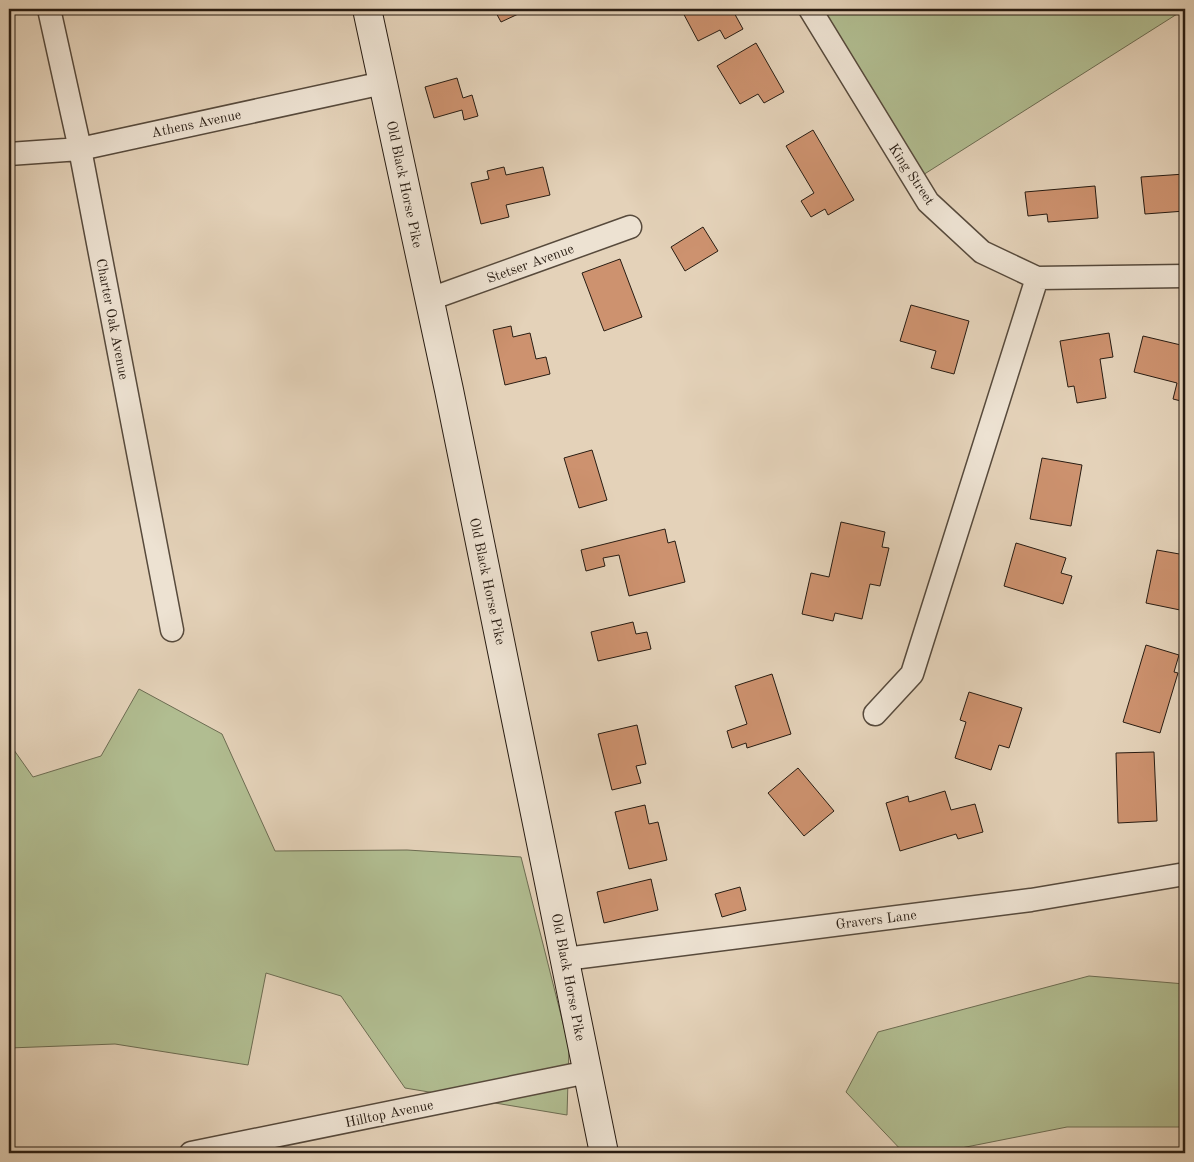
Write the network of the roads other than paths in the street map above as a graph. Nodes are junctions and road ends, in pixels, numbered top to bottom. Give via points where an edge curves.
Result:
1 (49, 9) edge
2 (810, 9) edge
3 (372, 11) edge
4 (382, 83) junction
5 (80, 149) junction
6 (9, 154) edge
7 (630, 227) dead end
8 (1185, 276) edge
9 (1037, 278) junction
10 (430, 299) junction
11 (172, 630) dead end
12 (874, 714) dead end
13 (1185, 874) edge
14 (565, 959) junction
15 (588, 1072) junction
16 (191, 1153) edge
17 (604, 1153) edge

1 - 5 street, Charter Oak Avenue
2 - 9 street, King Street via 928,202 982,252
3 - 4 street, Old Black Horse Pike
4 - 5 street, Athens Avenue
4 - 10 street, Old Black Horse Pike
5 - 6 street, Athens Avenue
5 - 11 street, Charter Oak Avenue
7 - 10 street, Stetser Avenue
8 - 9 street, King Street
9 - 12 street via 912,674
10 - 14 street, Old Black Horse Pike
13 - 14 street, Gravers Lane via 1031,900
14 - 15 street, Old Black Horse Pike
15 - 16 street, Hilltop Avenue
15 - 17 street, Old Black Horse Pike

